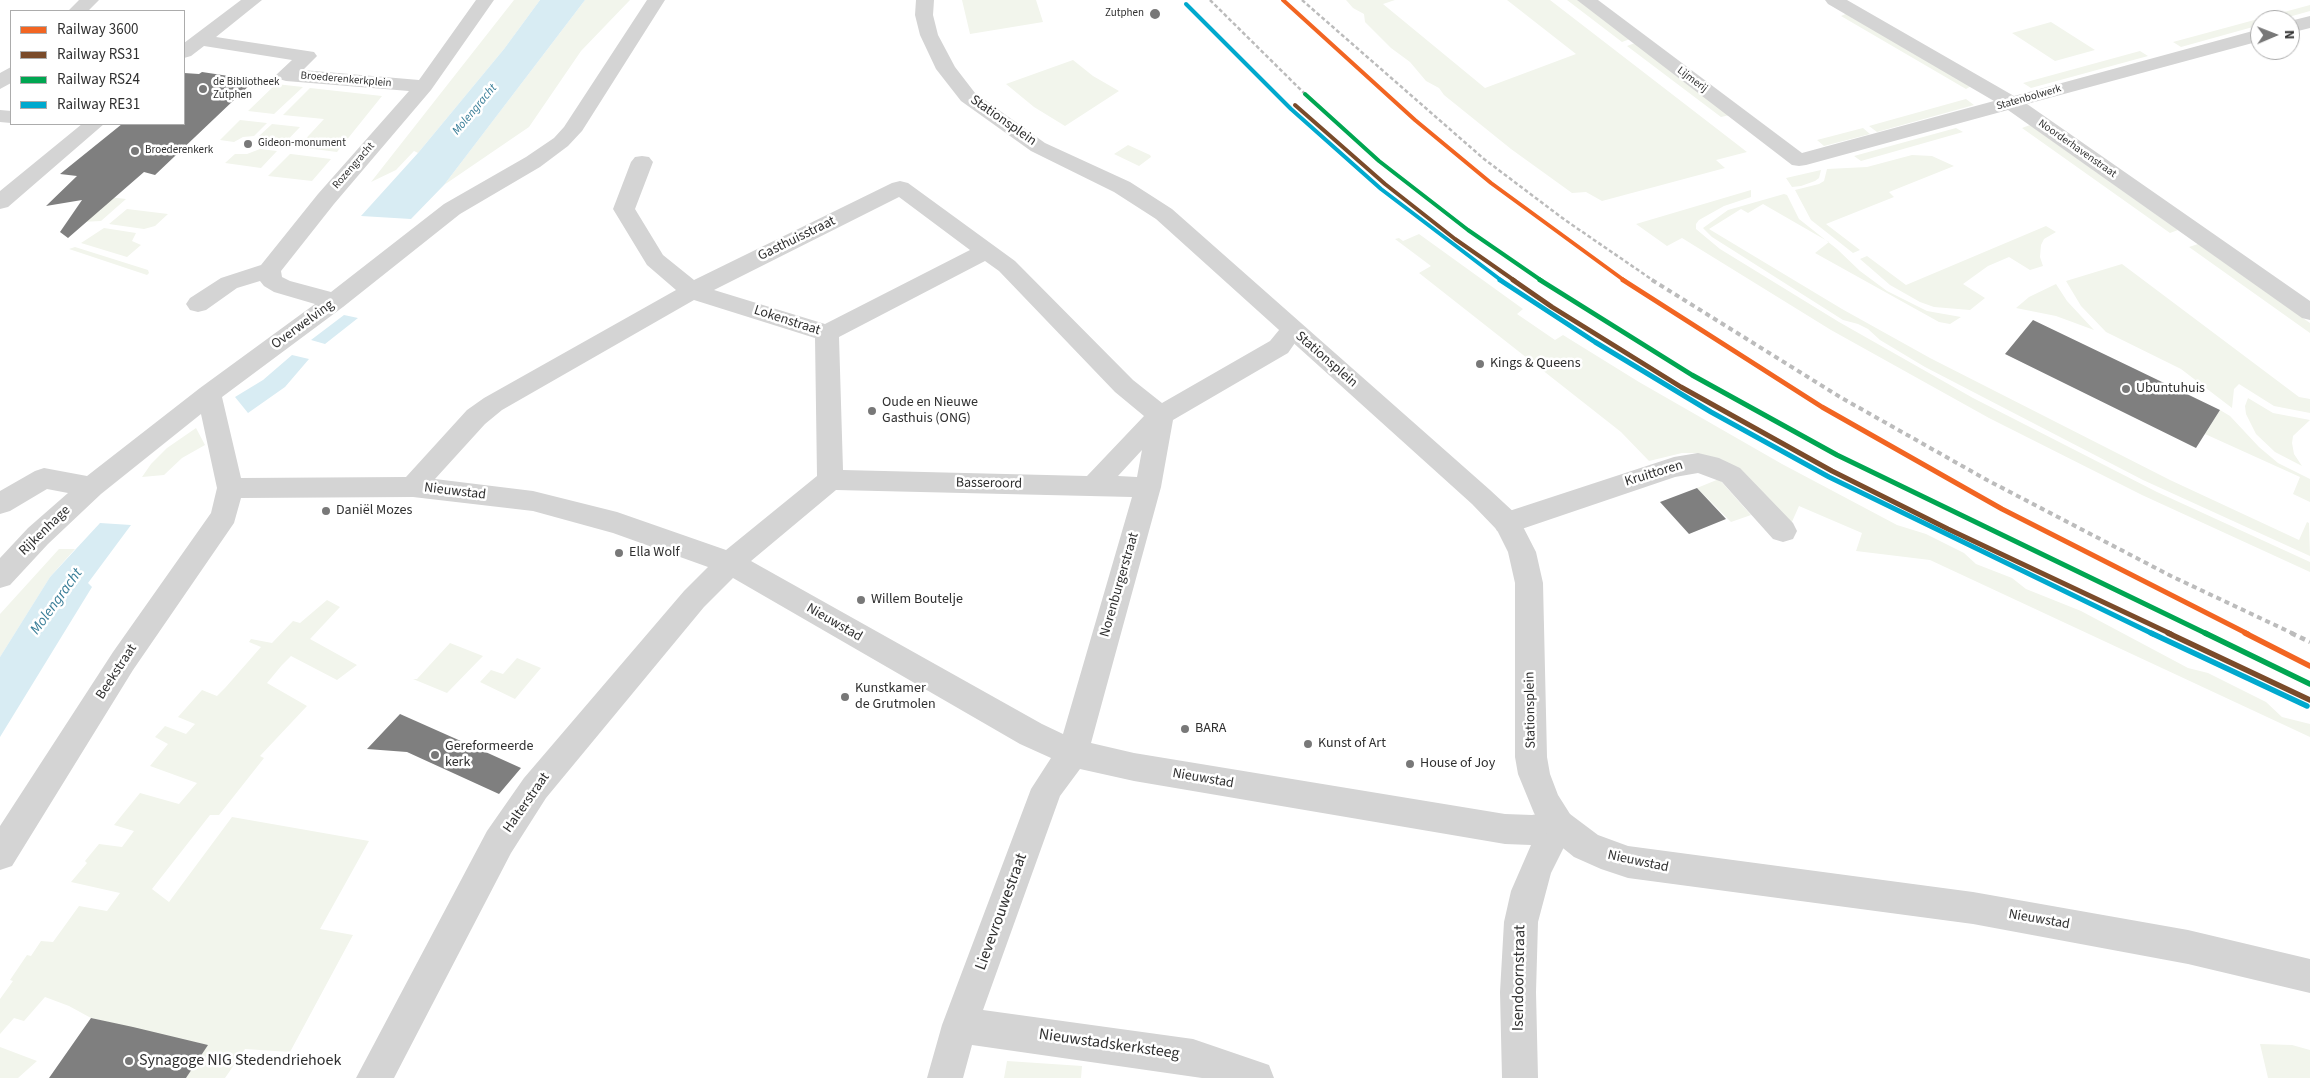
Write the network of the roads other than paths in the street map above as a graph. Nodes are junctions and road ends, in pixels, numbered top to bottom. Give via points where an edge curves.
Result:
1 (90, 0) edge
2 (253, 0) edge
3 (485, 0) edge
4 (656, 0) edge
5 (925, 0) edge
6 (1586, 0) edge
7 (1834, 0) edge
8 (78, 10) edge
9 (2250, 38) edge
10 (191, 46) edge
11 (10, 74) edge
12 (0, 83) edge
13 (424, 86) junction
14 (2012, 103) junction
15 (93, 125) edge
16 (1799, 160) joint
17 (642, 162) dead end
18 (0, 202) edge
19 (988, 250) junction
20 (269, 270) junction
21 (692, 291) junction
22 (335, 301) junction
23 (198, 304) dead end
24 (2310, 312) edge
25 (1292, 330) junction
26 (827, 333) junction
27 (208, 394) junction
28 (1161, 415) junction
29 (830, 480) junction
30 (1095, 484) junction
31 (92, 487) junction
32 (413, 487) junction
33 (1148, 487) junction
34 (230, 488) junction
35 (0, 504) edge
36 (1507, 523) junction
37 (1783, 531) dead end
38 (730, 563) junction
39 (0, 577) edge
40 (1073, 753) junction
41 (1559, 825) junction
42 (0, 855) edge
43 (2310, 976) edge
44 (960, 1024) junction
45 (374, 1078) edge
46 (945, 1078) edge
47 (1256, 1078) edge
48 (1520, 1078) edge

1 - 8 street
2 - 10 street
3 - 13 street, Rozengracht
4 - 22 street, Overwelving via 572,130 548,152 452,210
5 - 25 street, Stationsplein via 924,16 932,41 946,69 968,97 1038,147 1122,187 1164,214
6 - 16 street, Lijmerij
7 - 14 street, Noorderhavenstraat
9 - 14 street, Statenbolwerk
10 - 13 street, Broederenkerkplein via 307,56 286,75
11 - 12 street
13 - 20 street, Rozengracht
14 - 16 street, Statenbolwerk
14 - 24 street, Noorderhavenstraat
15 - 18 street
17 - 21 street, Lokenstraat via 624,209 656,260
19 - 21 street, Gasthuisstraat via 900,188
19 - 26 street
19 - 28 street, Gasthuisstraat via 1124,386
20 - 22 street via 272,281 282,287
20 - 23 street via 229,283
21 - 26 street, Lokenstraat
21 - 32 street, Gasthuisstraat via 493,404 476,417
22 - 27 street, Overwelving
25 - 28 street via 1279,348
25 - 36 street, Stationsplein
26 - 29 street, Lokenstraat
27 - 31 street, Overwelving
27 - 34 street
28 - 30 street
28 - 33 street, Norenburgerstraat
29 - 30 street, Basseroord
29 - 38 street
30 - 33 street, Basseroord
31 - 35 street via 44,478
31 - 39 street, Rijkenhage via 38,536
32 - 34 street, Nieuwstad
32 - 38 street, Nieuwstad via 533,501 617,523
33 - 40 street, Norenburgerstraat
34 - 42 street, Beekstraat via 224,516 123,661
36 - 37 street, Kruittoren via 1674,467 1698,463 1731,475
36 - 41 street, Stationsplein via 1522,552 1529,583 1533,770 1545,803
38 - 40 street, Nieuwstad via 1031,734
38 - 45 street, Halterstraat via 694,600 535,788 500,842
40 - 41 street, Nieuwstad via 1134,767 1505,829 1532,830
40 - 44 street, Lievevrouwestraat via 1047,789
41 - 43 street, Nieuwstad via 1586,846 1628,862 1973,908 2188,947
41 - 48 street, Isendoornstraat via 1537,867 1521,922 1518,992
44 - 46 street, Lievevrouwestraat
44 - 47 street, Nieuwstadskerksteeg via 1193,1057

